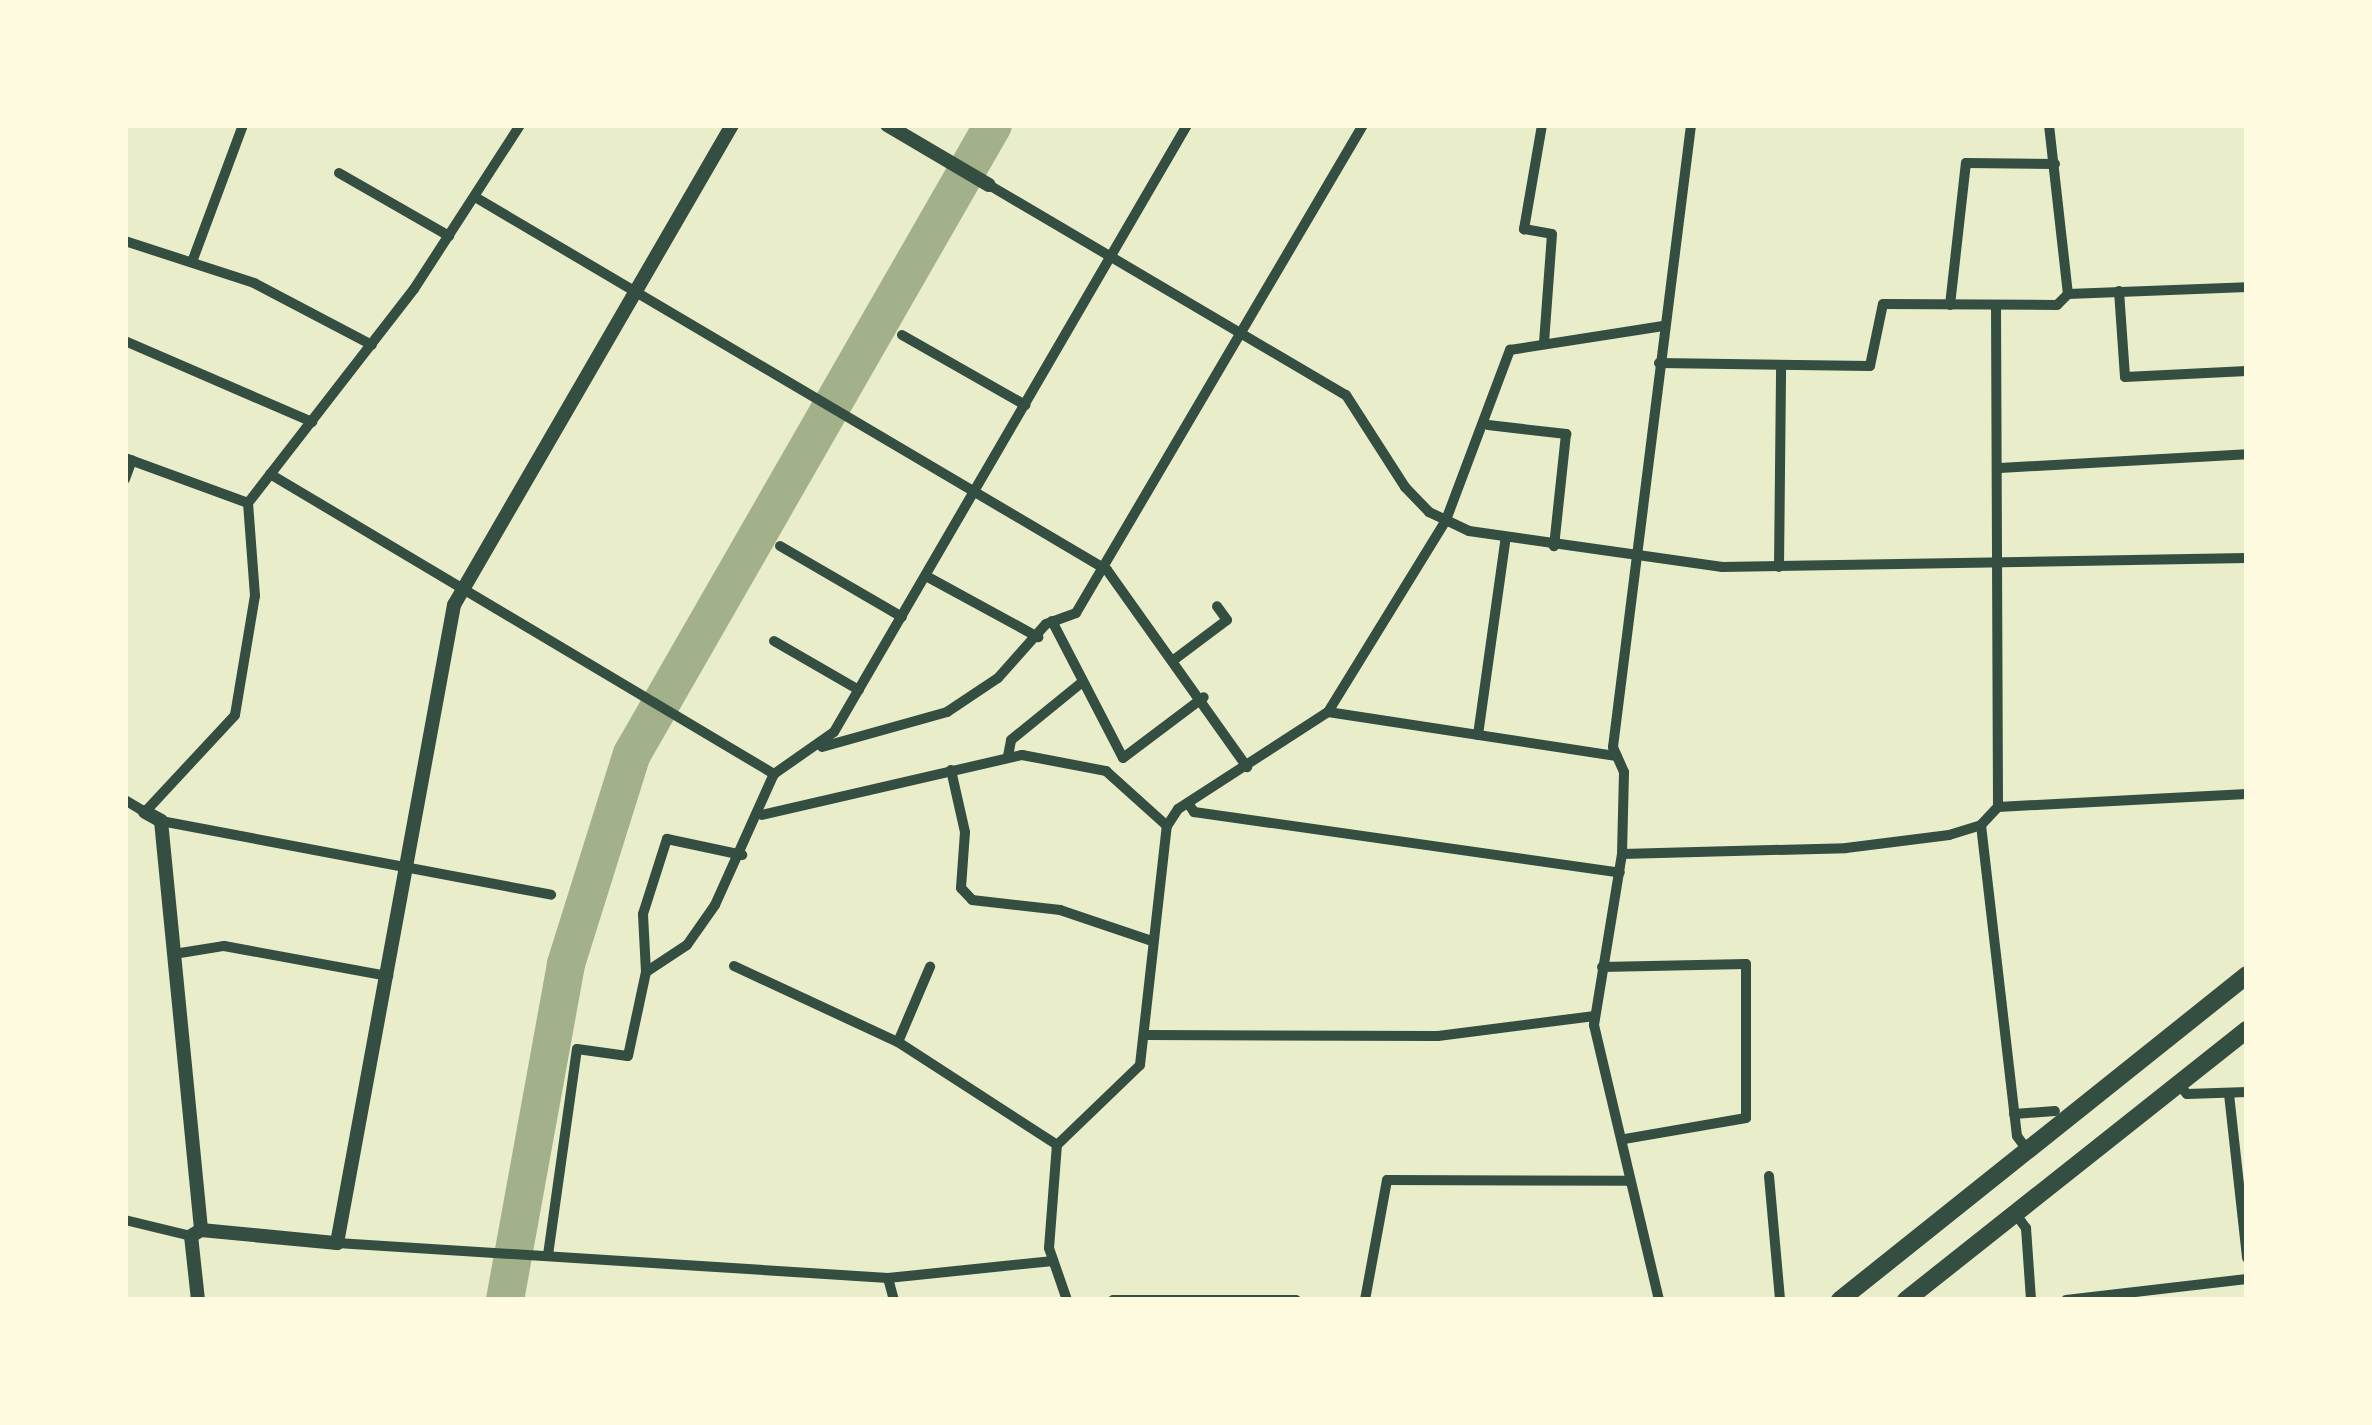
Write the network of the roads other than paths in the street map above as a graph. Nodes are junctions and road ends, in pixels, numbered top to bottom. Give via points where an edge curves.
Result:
1 (243, 125) edge
2 (520, 125) edge
3 (732, 125) edge
4 (887, 125) edge
5 (1187, 125) edge
6 (1363, 125) edge
7 (1542, 125) edge
8 (1691, 125) edge
9 (2049, 125) edge
10 (2056, 164) junction
11 (339, 173) dead end
12 (988, 184) joint
13 (475, 196) junction
14 (449, 236) junction
15 (125, 242) edge
16 (1111, 256) junction
17 (192, 262) junction
18 (2247, 287) edge
19 (635, 292) junction
20 (2119, 292) junction
21 (2068, 294) junction
22 (1950, 305) junction
23 (1996, 306) junction
24 (1664, 326) junction
25 (1242, 333) junction
26 (902, 335) dead end
27 (125, 341) edge
28 (1544, 344) junction
29 (372, 345) junction
30 (1659, 363) junction
31 (1781, 364) junction
32 (2247, 372) edge
33 (1025, 404) junction
34 (312, 422) junction
35 (1488, 424) junction
36 (2247, 454) edge
37 (128, 459) edge
38 (2000, 468) junction
39 (270, 474) junction
40 (125, 479) edge
41 (975, 492) junction
42 (248, 502) junction
43 (1446, 520) junction
44 (1506, 538) junction
45 (780, 546) dead end
46 (1554, 546) junction
47 (2247, 558) edge
48 (1637, 560) junction
49 (2002, 566) junction
50 (1779, 567) junction
51 (1107, 570) junction
52 (926, 576) junction
53 (463, 588) junction
54 (1217, 606) dead end
55 (902, 617) junction
56 (1052, 621) junction
57 (1038, 637) junction
58 (774, 641) dead end
59 (1175, 659) junction
60 (1080, 684) junction
61 (859, 690) junction
62 (1204, 697) junction
63 (1328, 712) junction
64 (1478, 735) junction
65 (822, 747) junction
66 (1008, 756) junction
67 (1617, 756) junction
68 (1247, 767) junction
69 (951, 770) junction
70 (774, 774) junction
71 (2247, 794) edge
72 (125, 800) edge
73 (1188, 803) junction
74 (1998, 807) junction
75 (145, 812) junction
76 (762, 815) junction
77 (162, 821) junction
78 (1167, 826) junction
79 (1981, 826) junction
80 (742, 854) junction
81 (1622, 854) junction
82 (407, 867) junction
83 (1620, 873) junction
84 (552, 895) dead end
85 (1152, 941) junction
86 (174, 954) junction
87 (734, 966) dead end
88 (930, 967) dead end
89 (1602, 968) junction
90 (646, 972) junction
91 (2247, 975) edge
92 (388, 976) junction
93 (1595, 1016) junction
94 (1146, 1034) junction
95 (2245, 1035) edge
96 (898, 1042) junction
97 (2178, 1084) junction
98 (2247, 1092) edge
99 (2229, 1094) junction
100 (2055, 1112) dead end
101 (2014, 1114) junction
102 (1624, 1138) junction
103 (1057, 1145) junction
104 (2028, 1151) junction
105 (1769, 1176) dead end
106 (1630, 1181) junction
107 (2014, 1214) junction
108 (125, 1220) edge
109 (196, 1233) junction
110 (338, 1242) junction
111 (546, 1256) junction
112 (2247, 1258) edge
113 (1052, 1261) junction
114 (888, 1278) junction
115 (2247, 1280) edge
116 (198, 1300) edge
117 (894, 1300) edge
118 (1068, 1300) edge
119 (1113, 1300) edge
120 (1296, 1300) edge
121 (1364, 1300) edge
122 (1660, 1300) edge
123 (1780, 1300) edge
124 (1840, 1300) edge
125 (1906, 1300) edge
126 (2030, 1300) edge
127 (2066, 1300) edge

1 - 17 street
2 - 13 street
3 - 19 street
4 - 12 street
5 - 16 street
6 - 25 street
7 - 28 street via 1524,229 1552,234
8 - 24 street
9 - 10 street
10 - 21 street
10 - 22 street via 1966,163
11 - 14 street
12 - 16 street
13 - 14 street
13 - 19 street
14 - 29 street
15 - 17 street
16 - 25 street
16 - 33 street
17 - 29 street
18 - 20 street
19 - 41 street
19 - 53 street
20 - 21 street
20 - 32 street via 2124,378
21 - 23 street via 2057,305
22 - 23 street
22 - 31 street via 1883,304 1870,366
23 - 38 street
24 - 28 street
24 - 30 street
25 - 43 street via 1346,395 1405,486
25 - 51 street
26 - 33 street
27 - 34 street
28 - 35 street via 1510,350
29 - 34 street
30 - 31 street
30 - 48 street
31 - 50 street
33 - 41 street
34 - 39 street
35 - 43 street
35 - 46 street via 1566,434
36 - 38 street
37 - 40 street
37 - 42 street
38 - 49 street
39 - 42 street
39 - 53 street
41 - 51 street
41 - 52 street
42 - 75 street via 255,596 244,690 225,728
43 - 44 street
43 - 63 street
44 - 46 street
44 - 64 street
45 - 55 street
46 - 48 street
47 - 49 street
48 - 50 street
48 - 67 street
49 - 50 street
49 - 74 street
51 - 56 street via 1076,613
51 - 59 street
52 - 55 street
52 - 57 street
53 - 70 street
53 - 82 street
54 - 59 street via 1227,620
55 - 61 street
56 - 57 street
56 - 60 street
57 - 65 street via 947,712
58 - 61 street
59 - 62 street
60 - 62 street via 1123,758
60 - 66 street via 1012,740
61 - 65 street
62 - 68 street
63 - 64 street
63 - 68 street
64 - 67 street
65 - 70 street
66 - 69 street
66 - 78 street via 1106,771
67 - 81 street
68 - 73 street
69 - 76 street
69 - 85 street via 965,832 961,888 972,900 1060,910
70 - 76 street
71 - 74 street
72 - 75 street
73 - 78 street
73 - 83 street via 1194,812
74 - 79 street
75 - 77 street
76 - 80 street
77 - 82 street
77 - 86 street
78 - 85 street
79 - 81 street via 1846,848
79 - 101 street
80 - 90 street via 687,945
80 - 90 street via 667,839 643,914
81 - 83 street
82 - 84 street
82 - 92 street
83 - 89 street
85 - 94 street
86 - 92 street via 224,946
86 - 109 street
87 - 96 street
88 - 96 street
89 - 93 street
89 - 102 street via 1746,964 1746,1118
90 - 111 street via 628,1056 578,1049
91 - 104 main road
92 - 110 street
93 - 94 street via 1438,1036
93 - 102 street
94 - 103 street via 1131,1080
95 - 97 main road
96 - 103 street
97 - 99 street via 2187,1094
97 - 107 main road
98 - 99 street
99 - 112 street
100 - 101 street
101 - 104 street
102 - 106 street
103 - 113 street
104 - 124 main road
105 - 123 street
106 - 121 street via 1387,1180
106 - 122 street
107 - 125 main road
107 - 126 street via 2026,1228
108 - 109 street
109 - 110 street
109 - 116 street
110 - 111 street
111 - 114 street
113 - 114 street
113 - 118 street
114 - 117 street
115 - 127 street
119 - 120 street

